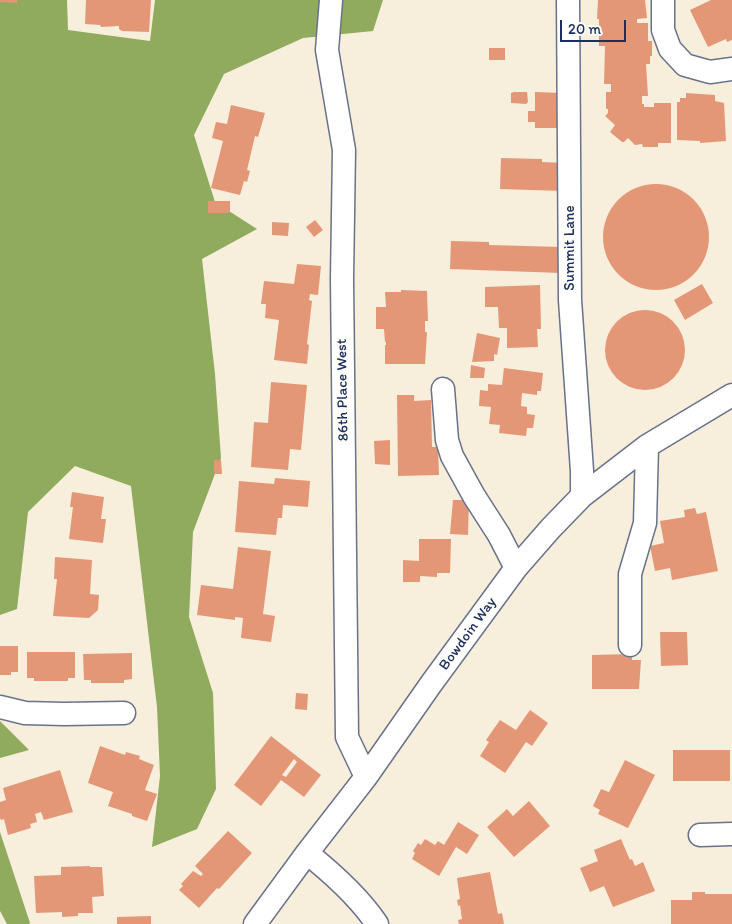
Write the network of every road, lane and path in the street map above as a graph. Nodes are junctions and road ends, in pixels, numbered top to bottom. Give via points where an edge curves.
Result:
1 (331, 0) edge
2 (568, 0) edge
3 (663, 0) edge
4 (731, 74) edge
5 (443, 389) dead end
6 (732, 395) edge
7 (647, 446) junction
8 (582, 496) junction
9 (516, 568) junction
10 (630, 645) dead end
11 (0, 707) edge
12 (124, 713) dead end
13 (366, 777) junction
14 (732, 834) edge
15 (700, 835) dead end
16 (307, 853) junction
17 (255, 924) edge
18 (377, 924) edge

1 - 13 street, 86th Place West via 327,50 344,150 342,280 347,737
2 - 8 street, Summit Lane via 570,300
3 - 4 street via 663,30 670,49 685,65
5 - 9 street via 447,440 452,456
6 - 7 street, Bowdoin Way
7 - 8 street, Bowdoin Way
7 - 10 street via 645,522 630,574
8 - 9 street, Bowdoin Way
9 - 13 street, Bowdoin Way
11 - 12 street via 25,713
13 - 16 street, Bowdoin Way
14 - 15 street
16 - 17 street, Bowdoin Way
16 - 18 street via 370,913

